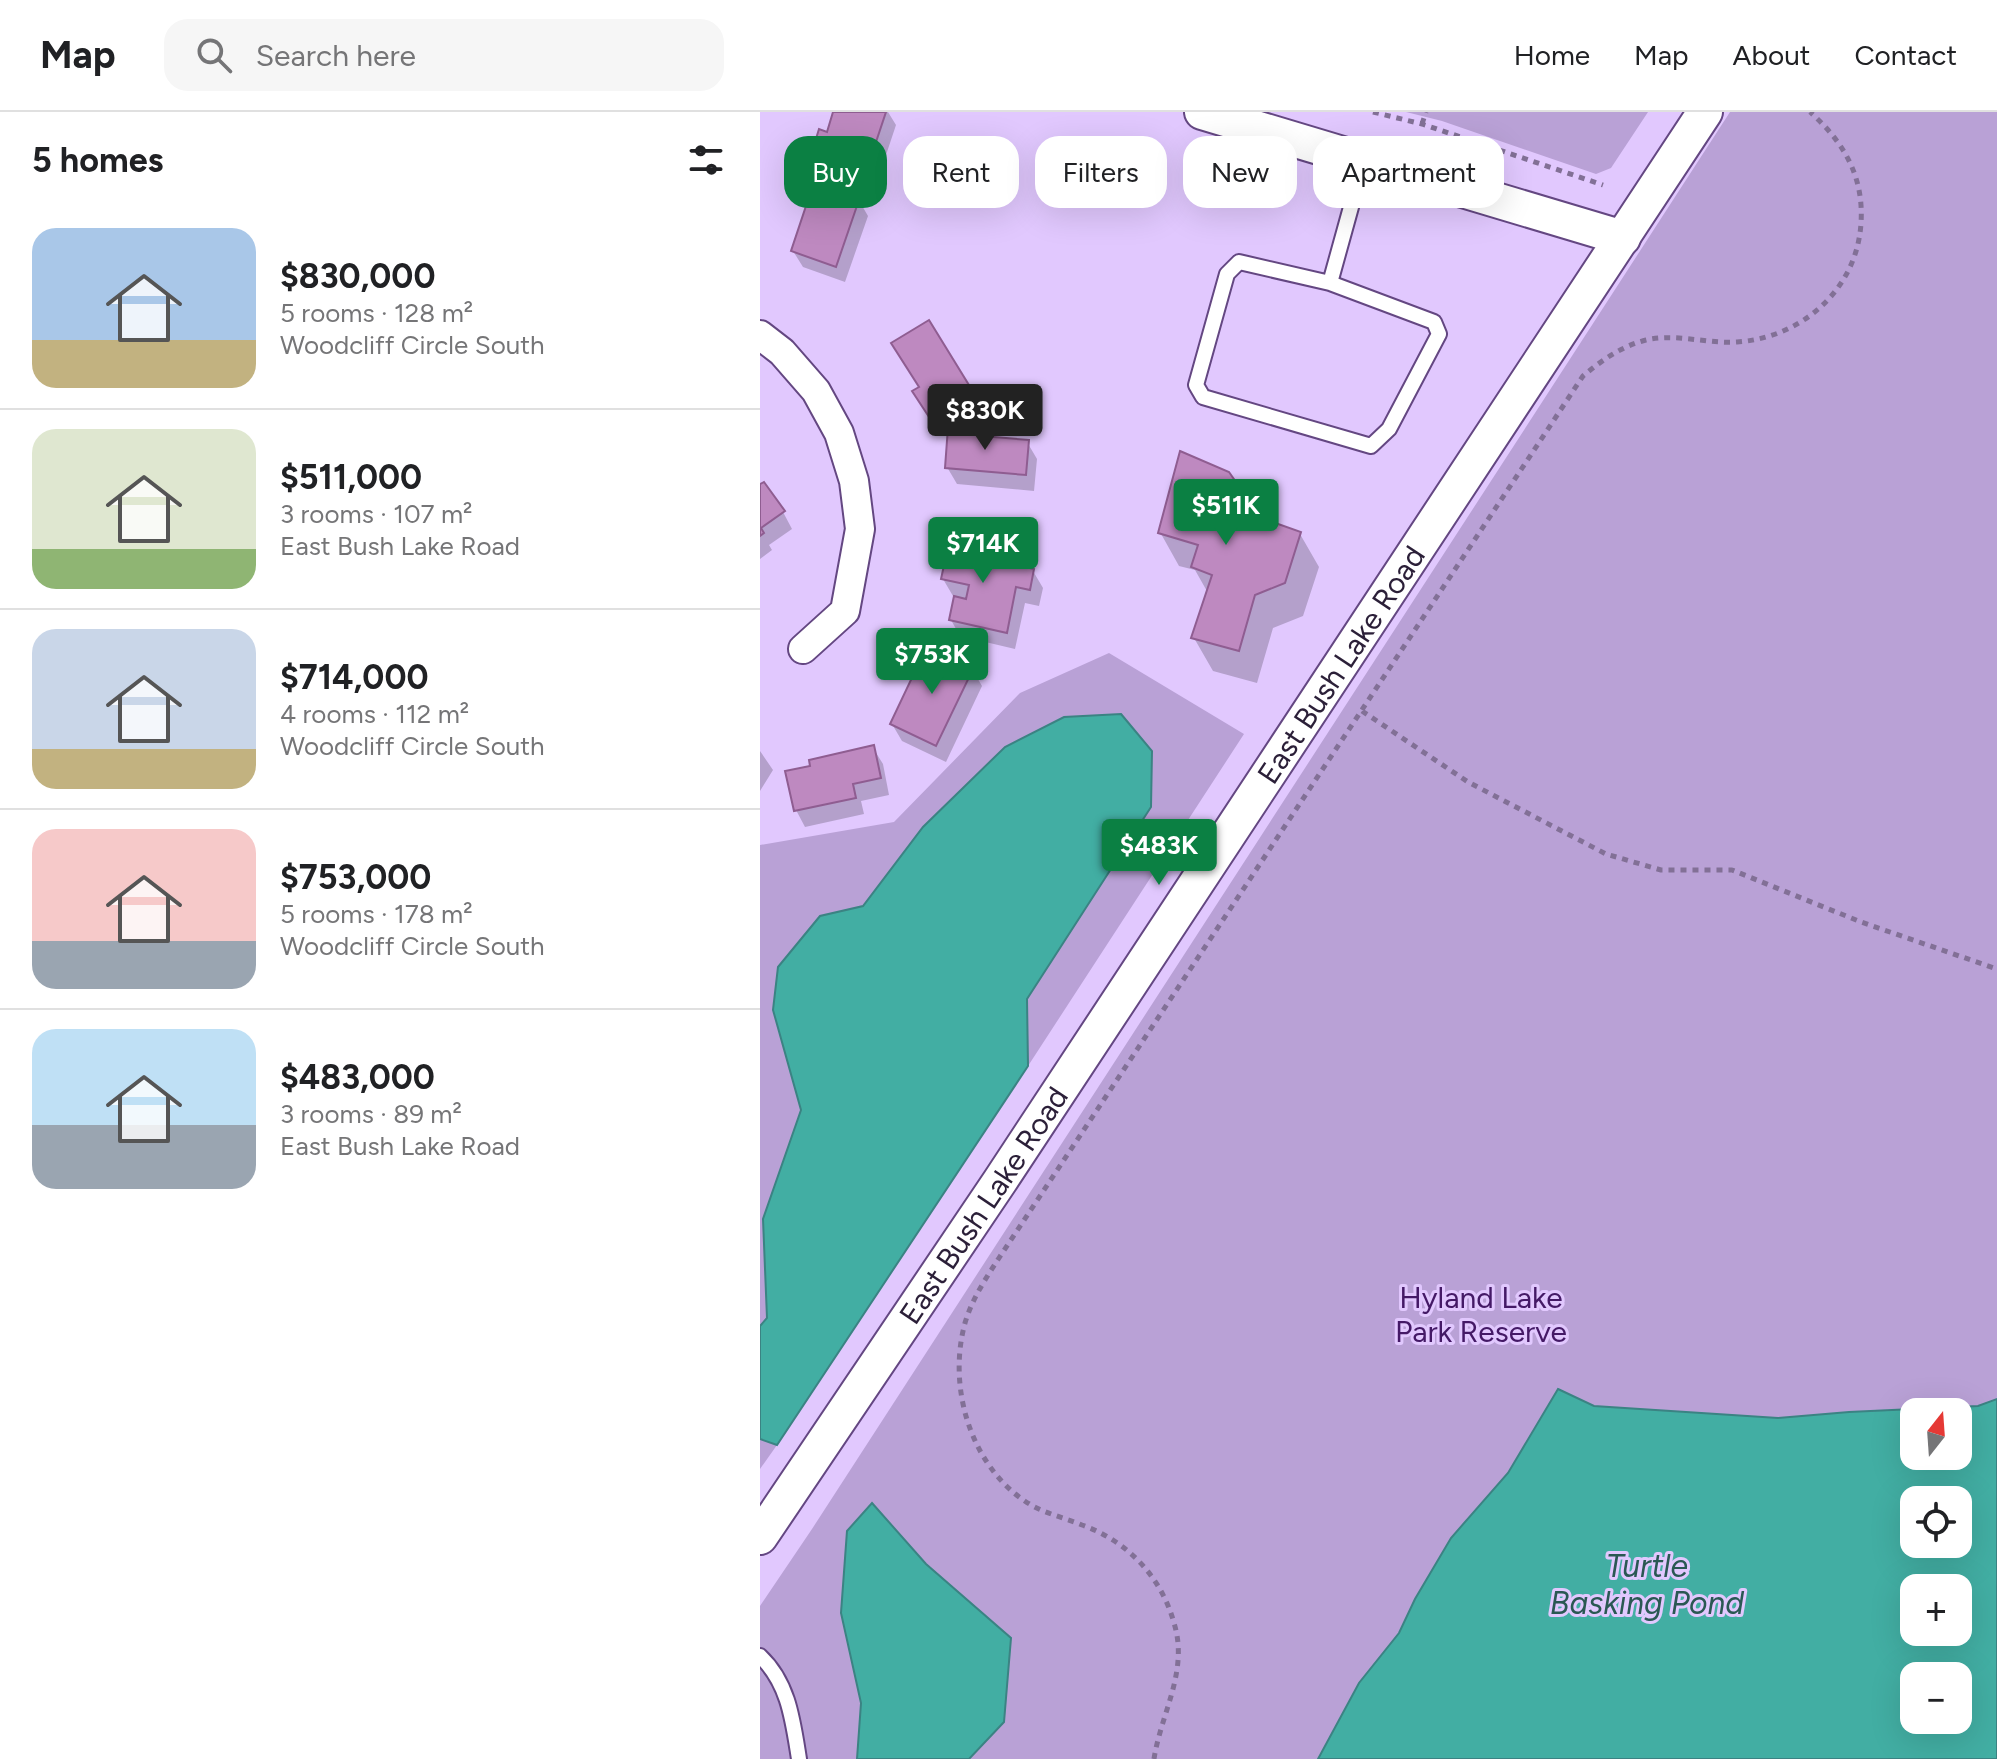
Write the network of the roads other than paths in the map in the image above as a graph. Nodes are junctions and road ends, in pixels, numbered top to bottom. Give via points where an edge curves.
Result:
1 (1202, 112) edge
2 (1705, 112) edge
3 (1313, 145) edge
4 (1504, 202) edge
5 (1351, 208) edge
6 (1623, 238) junction
7 (1330, 283) junction
8 (760, 335) edge
9 (803, 649) dead end
10 (760, 1537) edge
11 (760, 1656) edge
12 (799, 1759) edge

1 - 3 street
2 - 6 street, East Bush Lake Road
4 - 6 street
5 - 7 lane
6 - 10 street, East Bush Lake Road
7 - 7 lane via 1239,262 1232,267 1196,385 1203,397 1371,446 1380,439 1439,334 1434,322
8 - 9 street via 816,391 839,433 854,481 860,529 845,611
11 - 12 lane via 789,1701

